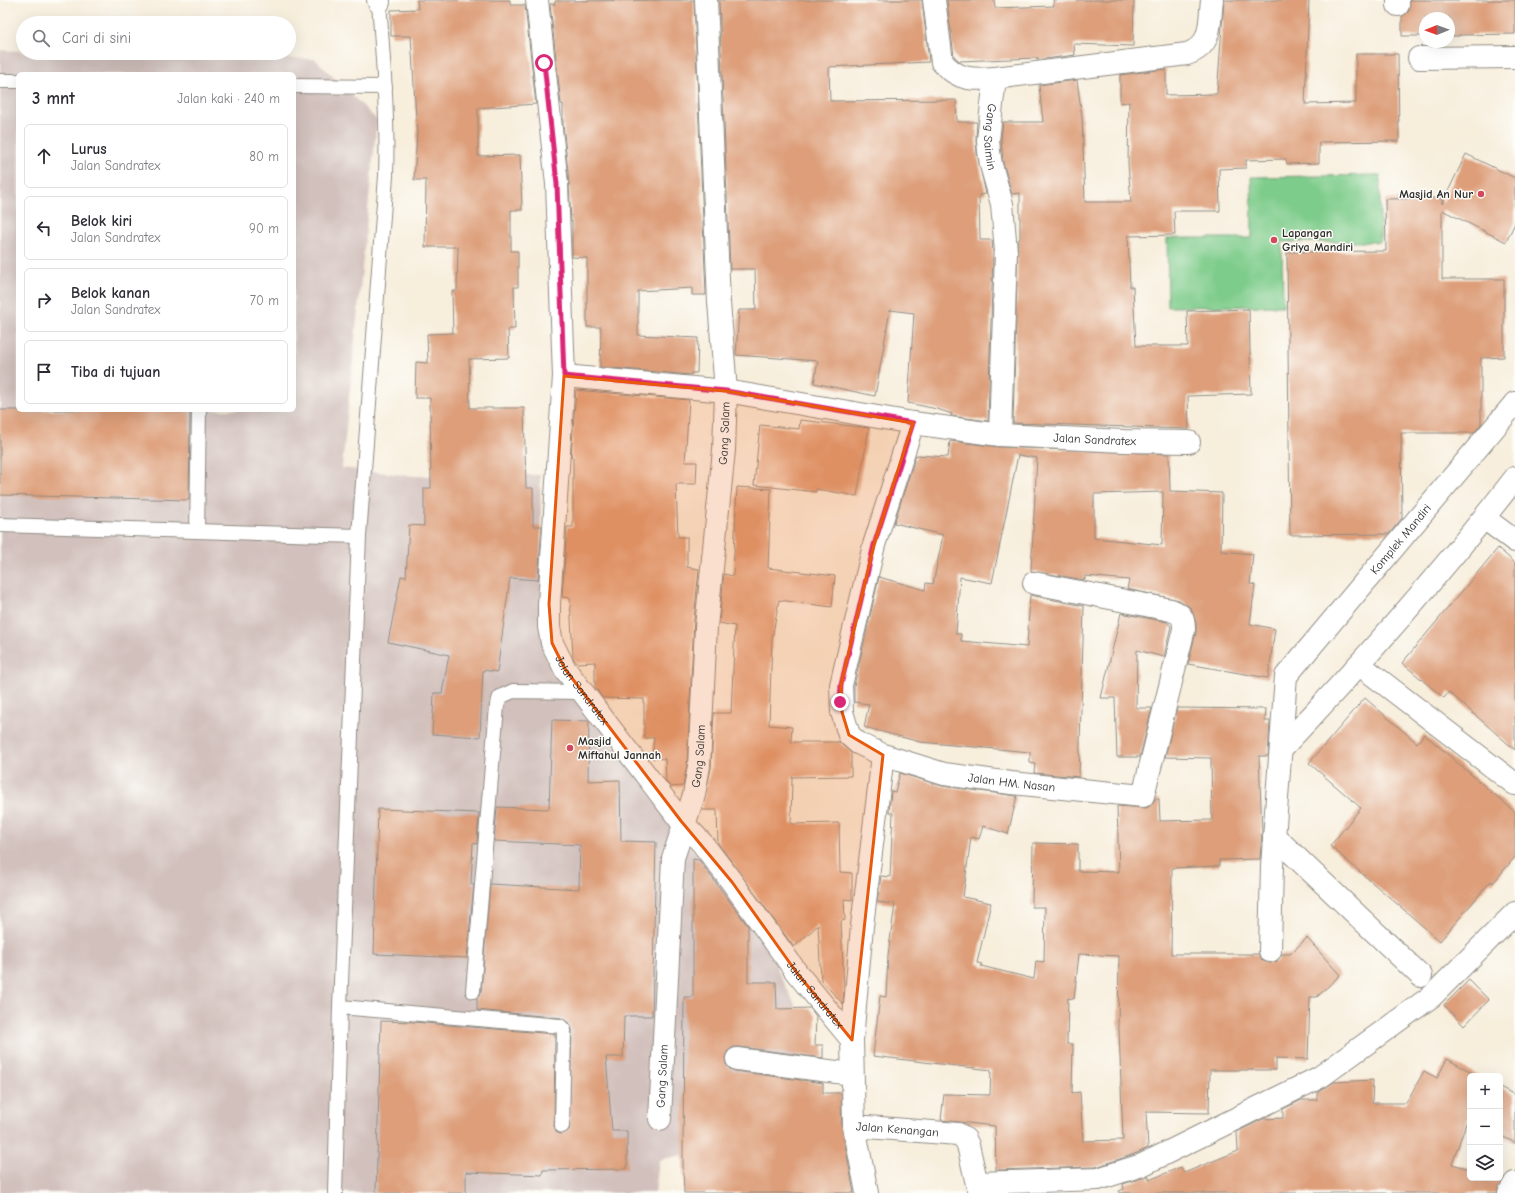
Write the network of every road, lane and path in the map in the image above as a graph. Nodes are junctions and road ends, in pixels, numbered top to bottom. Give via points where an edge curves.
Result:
1 (537, 0) edge
2 (706, 0) edge
3 (934, 0) edge
4 (1212, 0) edge
5 (378, 1) edge
6 (1515, 57) edge
7 (1419, 58) dead end
8 (994, 78) junction
9 (0, 81) edge
10 (16, 82) edge
11 (296, 86) edge
12 (385, 88) junction
13 (564, 376) junction
14 (726, 391) junction
15 (1515, 403) edge
16 (199, 412) edge
17 (913, 423) junction
18 (1000, 435) junction
19 (1189, 442) dead end
20 (1515, 478) edge
21 (1484, 518) junction
22 (0, 525) edge
23 (197, 531) junction
24 (359, 536) junction
25 (1515, 541) edge
26 (1034, 584) dead end
27 (1360, 665) junction
28 (581, 692) junction
29 (1281, 749) junction
30 (883, 755) junction
31 (1515, 784) edge
32 (684, 824) junction
33 (1274, 836) junction
34 (1515, 913) edge
35 (1270, 951) dead end
36 (1421, 976) dead end
37 (473, 991) dead end
38 (340, 1007) junction
39 (852, 1040) junction
40 (737, 1059) dead end
41 (852, 1074) junction
42 (660, 1119) dead end
43 (562, 1126) dead end
44 (854, 1126) junction
45 (1515, 1183) edge
46 (978, 1188) edge
47 (335, 1193) edge
48 (867, 1193) edge
49 (1509, 1193) edge

1 - 13 street, Jalan Sandratex via 557,184
2 - 14 street, Gang Salam via 719,302
3 - 8 street via 942,62 962,77 973,80
4 - 8 street via 1208,36 1199,49 1187,54
5 - 12 lane
6 - 7 street
8 - 18 street, Gang Saimin via 988,140 991,165 1005,220
9 - 10 lane
11 - 12 lane
12 - 24 lane via 386,176
13 - 14 street, Jalan Sandratex
13 - 28 street, Jalan Sandratex via 549,627 558,657
14 - 17 street, Jalan Sandratex
14 - 32 street, Gang Salam via 724,450 706,627 699,766 694,795
15 - 29 street, Komplek Mandiri via 1286,676
16 - 23 lane
17 - 18 street, Jalan Sandratex
17 - 30 street via 874,545 841,685 842,712 850,735 858,743
18 - 19 street, Jalan Sandratex via 1124,442
20 - 21 street
21 - 25 street
21 - 27 street
22 - 23 lane
23 - 24 lane
24 - 38 lane
26 - 30 street, Jalan HM. Nasan via 1171,610 1183,618 1184,628 1142,796 944,774
27 - 29 street
27 - 31 street
28 - 32 street, Jalan Sandratex
28 - 37 lane via 513,691 500,697 497,706
29 - 33 street
30 - 39 street, Jalan Sandratex via 862,926
32 - 39 street, Jalan Sandratex via 702,843 797,973
32 - 42 street, Gang Salam via 673,858
33 - 35 street
33 - 36 street
34 - 46 street, Jalan Kenangan via 1432,996 1320,1078 1142,1165 1098,1179
38 - 43 lane via 560,1026 564,1030
38 - 47 lane
39 - 41 street, Jalan Kenangan
40 - 41 street
41 - 44 street, Jalan Kenangan
44 - 46 street, Jalan Kenangan via 958,1134 968,1145
44 - 48 street
45 - 49 street

